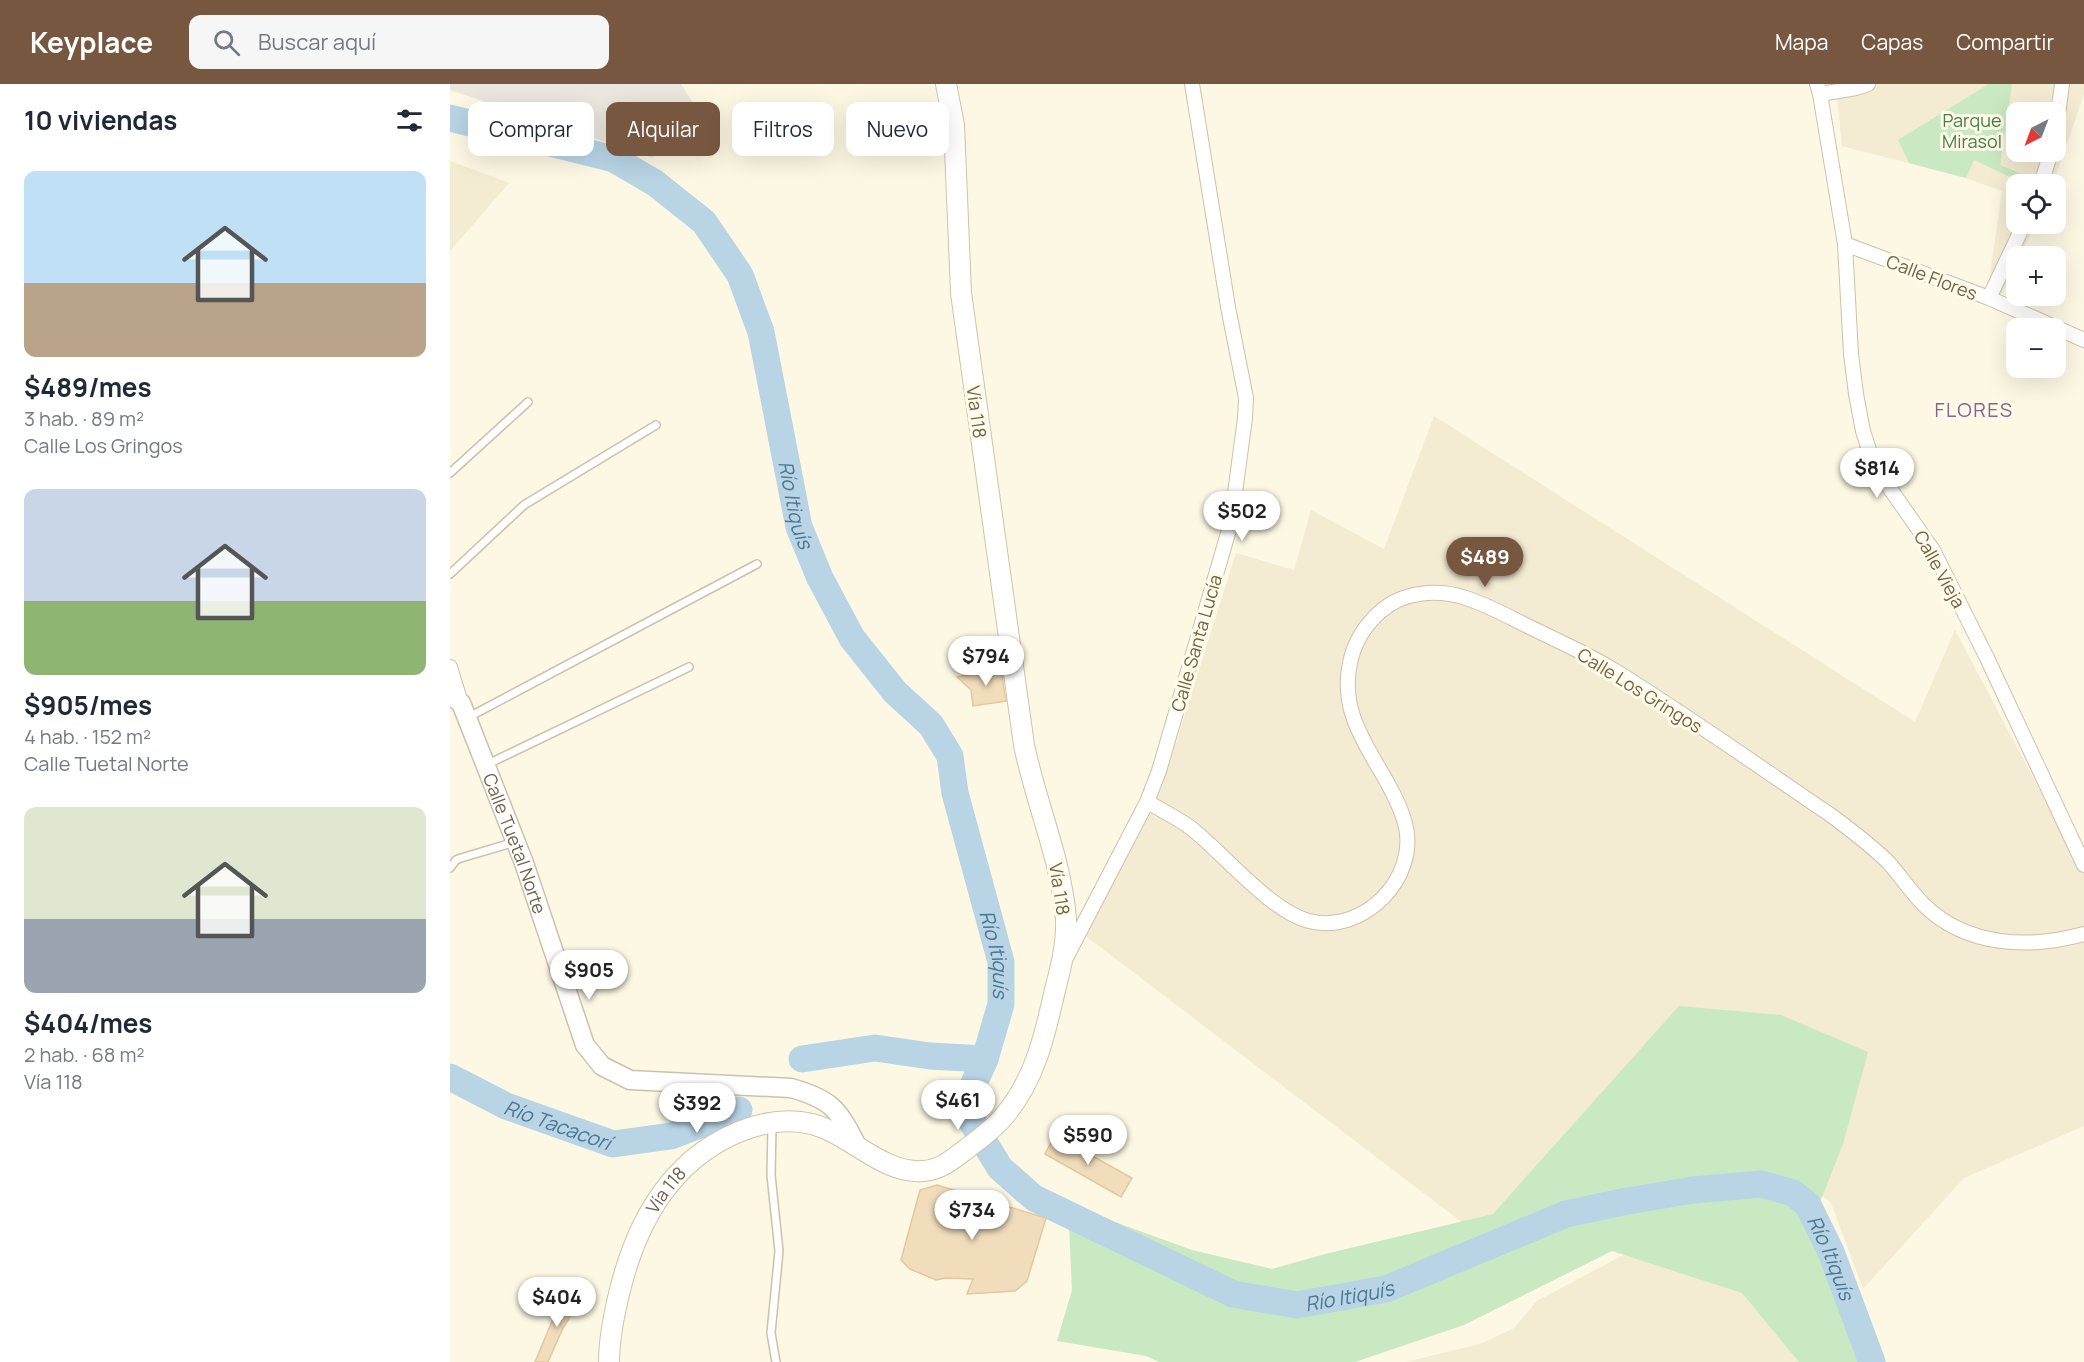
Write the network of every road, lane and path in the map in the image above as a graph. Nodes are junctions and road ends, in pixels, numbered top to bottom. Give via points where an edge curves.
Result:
1 (946, 84) edge
2 (1192, 84) edge
3 (1868, 84) edge
4 (2062, 84) edge
5 (1819, 89) edge
6 (2060, 102) edge
7 (2019, 234) edge
8 (1845, 244) junction
9 (1989, 298) junction
10 (2084, 340) edge
11 (528, 402) dead end
12 (656, 425) dead end
13 (450, 473) edge
14 (757, 564) dead end
15 (450, 574) edge
16 (450, 667) edge
17 (689, 667) dead end
18 (459, 705) edge
19 (486, 765) junction
20 (1148, 802) junction
21 (516, 842) junction
22 (2084, 865) edge
23 (450, 868) edge
24 (1063, 892) junction
25 (1094, 904) junction
26 (2084, 934) edge
27 (1060, 968) junction
28 (772, 1123) junction
29 (856, 1144) junction
30 (609, 1362) edge
31 (776, 1362) edge

1 - 24 main road, Vía 118 via 954,125 961,293 1024,745
2 - 20 street, Calle Santa Lucía via 1246,398 1245,418 1231,523
3 - 5 street
4 - 6 street
5 - 8 street, Calle Vieja
7 - 9 street
8 - 9 street, Calle Flores
8 - 22 street, Calle Vieja via 1851,354 1863,431 1871,456 1933,550
9 - 10 street, Calle Flores
11 - 13 lane
12 - 15 lane via 524,505
14 - 18 lane
16 - 18 street
17 - 19 lane
18 - 19 street, Calle Tuetal Norte
19 - 21 street, Calle Tuetal Norte
20 - 25 street, Calle Santa Lucía
20 - 26 street, Calle Los Gringos via 1191,829 1294,916 1327,924 1371,910 1396,881 1403,866 1406,826 1352,720 1347,676 1352,654 1360,635 1387,606 1414,595 1447,593 1483,604 1617,672 1863,839 1925,906 1960,931 2016,943
21 - 23 lane via 461,858
21 - 29 street, Calle Tuetal Norte via 585,1045 602,1066 630,1080 791,1088 811,1094 829,1103 843,1118
24 - 25 street via 1074,904
24 - 27 main road, Vía 118 via 1066,931
25 - 27 street, Calle Santa Lucía
27 - 29 main road, Vía 118 via 1033,1069 1015,1103 993,1128 946,1164 922,1171 882,1161
28 - 29 main road, Vía 118 via 810,1124
28 - 30 main road, Vía 118 via 733,1135 702,1153 655,1203 633,1243 624,1272 613,1319
28 - 31 lane via 771,1175 779,1251 771,1333

